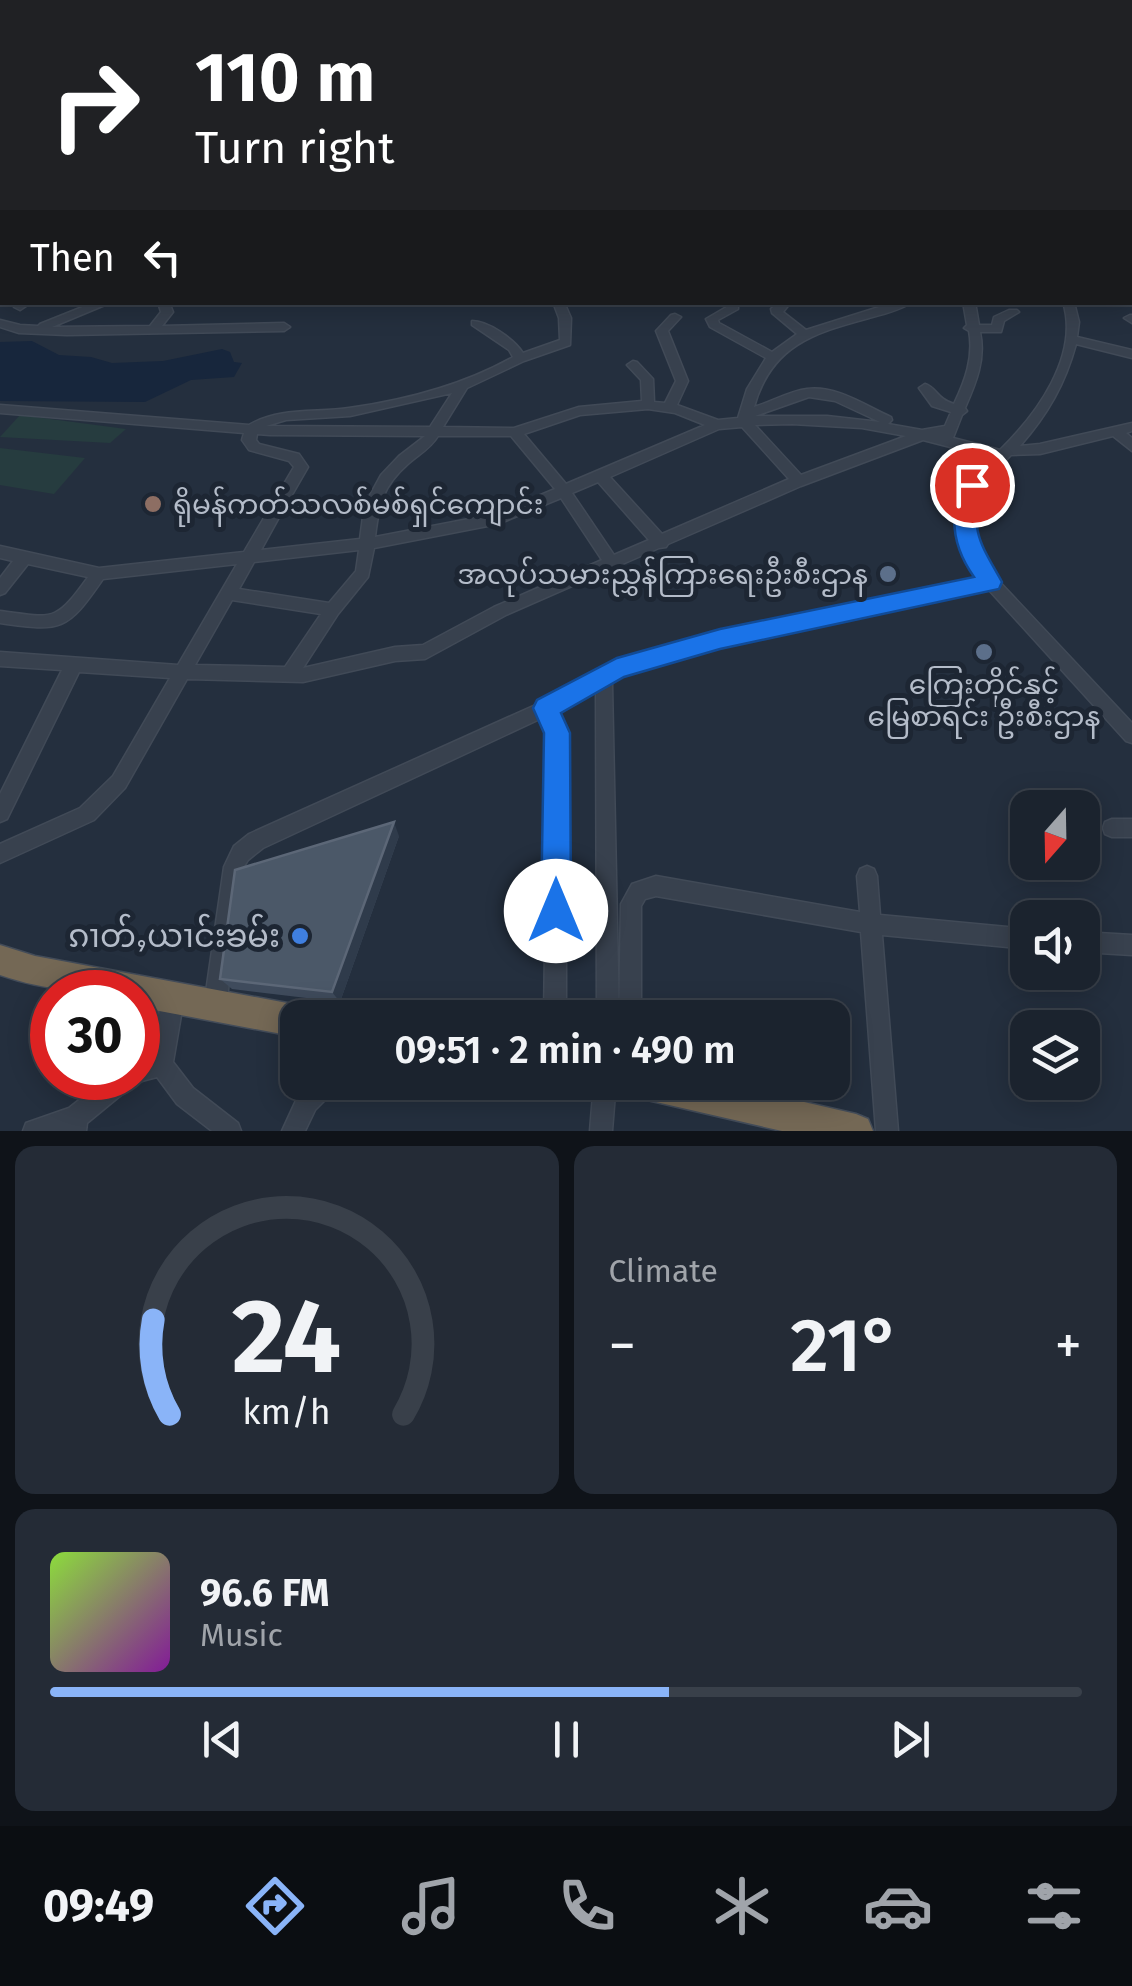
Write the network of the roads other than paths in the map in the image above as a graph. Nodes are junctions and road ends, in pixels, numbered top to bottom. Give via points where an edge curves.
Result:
1 (99, 305) edge
2 (168, 305) edge
3 (559, 305) edge
4 (783, 305) edge
5 (896, 305) edge
6 (968, 305) edge
7 (1069, 305) edge
8 (734, 307) dead end
9 (1013, 312) dead end
10 (675, 317) dead end
11 (0, 323) edge
12 (476, 323) dead end
13 (284, 327) dead end
14 (970, 328) junction
15 (36, 330) junction
16 (153, 330) junction
17 (804, 334) junction
18 (1072, 339) junction
19 (1132, 354) edge
20 (520, 358) junction
21 (772, 358) junction
22 (633, 364) dead end
23 (464, 383) junction
24 (925, 388) dead end
25 (648, 405) junction
26 (669, 408) junction
27 (0, 409) edge
28 (961, 411) junction
29 (745, 418) junction
30 (717, 425) junction
31 (900, 427) junction
32 (1132, 427) edge
33 (252, 430) junction
34 (434, 430) junction
35 (1116, 431) junction
36 (514, 432) junction
37 (925, 434) junction
38 (948, 434) junction
39 (1132, 446) edge
40 (1005, 454) junction
41 (601, 476) junction
42 (799, 481) junction
43 (564, 491) junction
44 (372, 504) junction
45 (280, 505) junction
46 (661, 543) junction
47 (366, 544) junction
48 (0, 552) edge
49 (252, 556) junction
50 (24, 558) junction
51 (612, 564) junction
52 (99, 574) junction
53 (991, 582) junction
54 (0, 589) edge
55 (228, 592) junction
56 (332, 610) junction
57 (0, 618) edge
58 (0, 659) edge
59 (74, 664) junction
60 (182, 672) junction
61 (290, 674) junction
62 (608, 675) junction
63 (546, 708) junction
64 (1132, 735) edge
65 (0, 813) edge
66 (0, 854) edge
67 (867, 876) dead end
68 (871, 924) junction
69 (1010, 937) edge
70 (1100, 943) edge
71 (1132, 945) edge
72 (0, 960) edge
73 (620, 992) junction
74 (173, 998) junction
75 (555, 1000) edge
76 (616, 1000) edge
77 (623, 1000) edge
78 (216, 1006) junction
79 (280, 1017) edge
80 (161, 1065) joint
81 (101, 1100) edge
82 (309, 1100) edge
83 (603, 1100) edge
84 (721, 1100) edge
85 (75, 1124) edge
86 (34, 1131) edge
87 (230, 1131) edge
88 (293, 1131) edge
89 (600, 1131) edge
90 (856, 1131) edge
91 (887, 1131) edge

1 - 15 street
2 - 16 street
3 - 20 street via 566,342
4 - 17 street via 778,313
5 - 17 street
6 - 14 street
7 - 18 street
8 - 21 street via 712,319 714,325
9 - 14 street via 998,319 997,329
10 - 26 street via 662,332 682,381
11 - 15 street
12 - 20 street
13 - 16 street
14 - 28 street via 977,348
15 - 16 street
17 - 21 street
18 - 19 street
18 - 40 street via 1052,394
20 - 23 street
21 - 29 street via 749,396
22 - 25 street via 647,379
23 - 33 street via 348,412 267,419
23 - 34 street
24 - 28 street via 938,404
25 - 26 street
25 - 36 street via 580,411
26 - 30 street
27 - 33 street
28 - 38 street
29 - 30 street
29 - 31 street
29 - 31 street via 819,393 842,397
29 - 42 street
30 - 41 street
31 - 37 street
32 - 35 street
33 - 34 street
33 - 45 street via 254,448 300,461
34 - 36 street
34 - 44 street via 386,478
35 - 39 street
35 - 40 street
36 - 43 street
37 - 38 street
37 - 42 street
38 - 40 street
40 - 53 street via 972,485 962,514 976,562
41 - 43 street
41 - 46 street
42 - 46 street
43 - 47 street via 498,519
43 - 51 street
44 - 45 street
44 - 47 street
45 - 49 street
46 - 51 street
47 - 49 street
47 - 56 street via 363,573
48 - 50 street
49 - 52 street
49 - 55 street
50 - 52 street
50 - 54 street
51 - 61 street via 500,611 425,652
52 - 57 street via 66,620
53 - 62 street via 720,639
53 - 64 street
55 - 56 street
55 - 60 street
56 - 61 street
58 - 59 street
59 - 60 street
59 - 65 street
60 - 61 street
60 - 66 street via 119,782 88,814
62 - 63 street
62 - 73 street
63 - 75 street via 557,733
63 - 78 street via 241,853 229,894
67 - 68 street
68 - 69 street
68 - 73 street via 645,888 631,904
68 - 91 street
70 - 71 street
72 - 74 highway
73 - 76 street
73 - 77 street
74 - 78 highway
74 - 80 street
78 - 79 highway
80 - 87 street via 185,1096
81 - 85 street
82 - 88 street
83 - 89 street
84 - 90 highway
85 - 86 street

